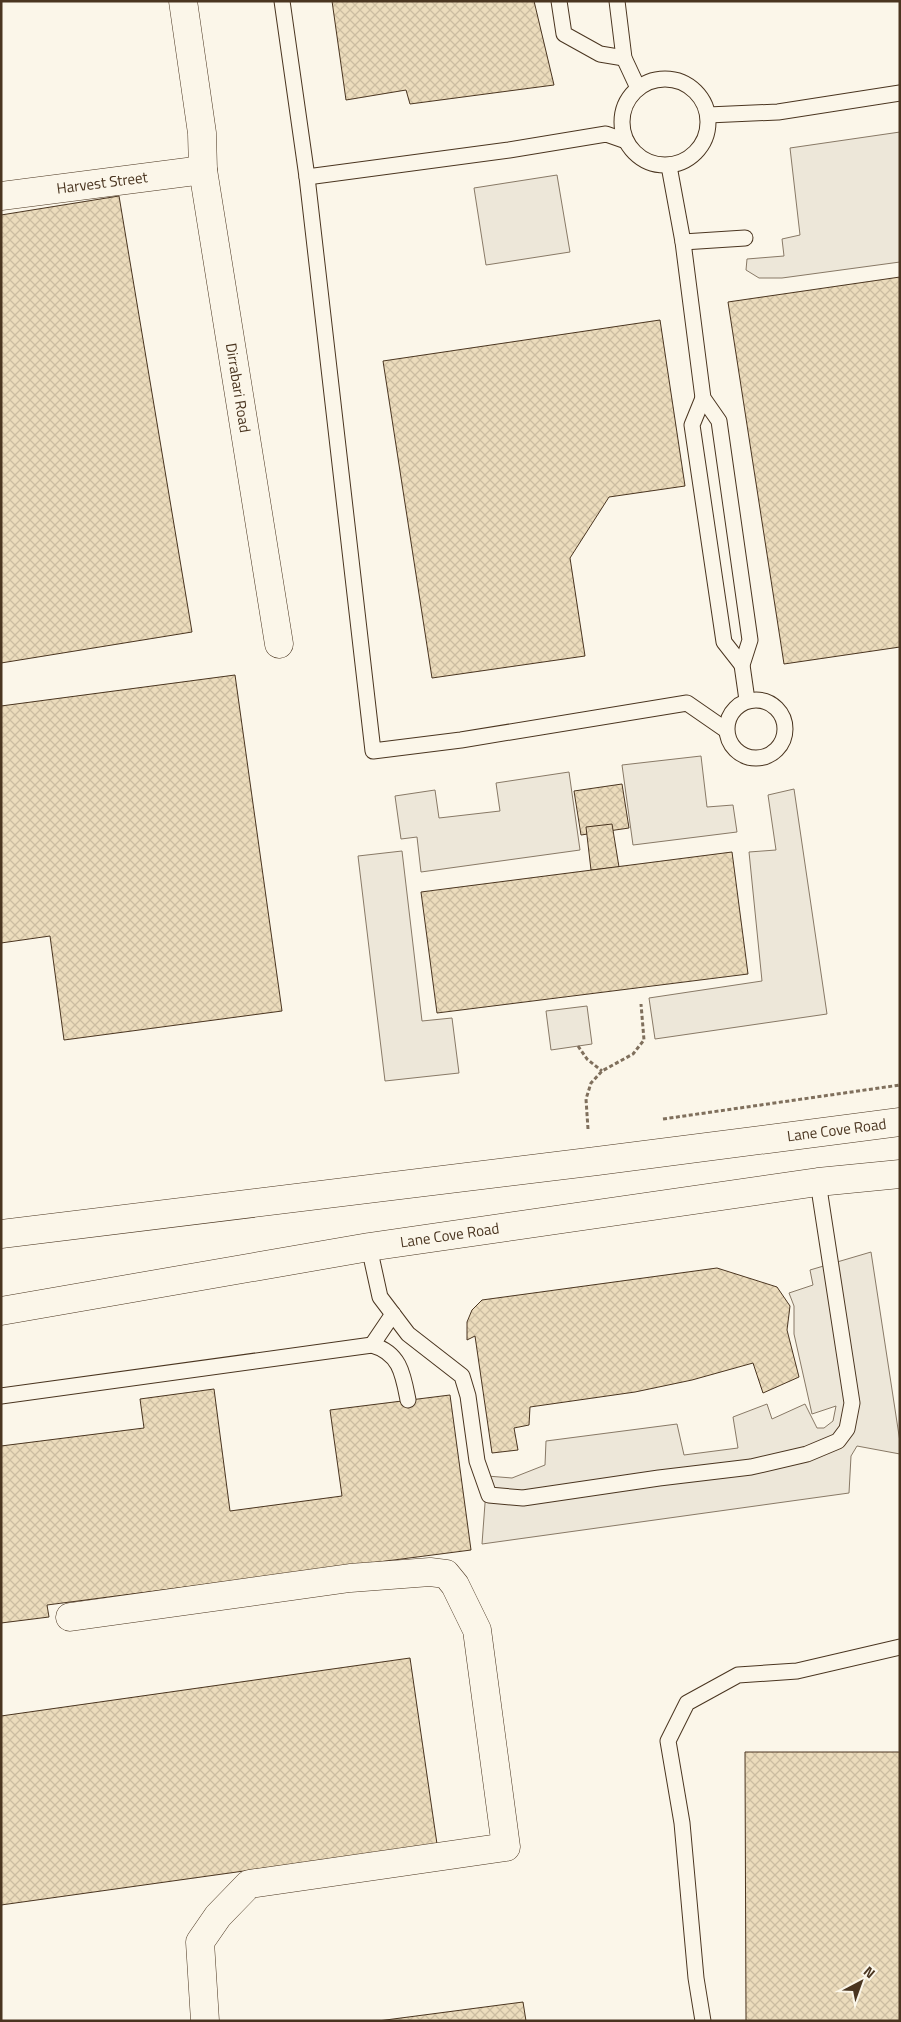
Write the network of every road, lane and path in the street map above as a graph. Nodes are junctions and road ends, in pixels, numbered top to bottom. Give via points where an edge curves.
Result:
1 (183, 1) edge
2 (282, 1) edge
3 (559, 1) edge
4 (617, 1) edge
5 (624, 58) junction
6 (638, 88) junction
7 (900, 93) edge
8 (708, 115) junction
9 (626, 141) junction
10 (669, 166) junction
11 (203, 170) junction
12 (307, 177) junction
13 (1, 196) edge
14 (745, 238) dead end
15 (684, 242) junction
16 (703, 398) junction
17 (279, 644) dead end
18 (742, 665) junction
19 (747, 700) junction
20 (726, 730) junction
21 (641, 1004) dead end
22 (578, 1046) dead end
23 (602, 1071) junction
24 (900, 1122) edge
25 (588, 1129) dead end
26 (900, 1174) edge
27 (818, 1182) junction
28 (1, 1234) edge
29 (369, 1247) junction
30 (1, 1311) edge
31 (394, 1314) junction
32 (372, 1345) junction
33 (1, 1396) edge
34 (408, 1400) dead end
35 (70, 1616) dead end
36 (900, 1647) edge
37 (205, 2011) edge
38 (703, 2021) edge

1 - 11 main road, Dirrabari Road via 202,133
2 - 12 lane
3 - 5 lane via 564,34 600,54
4 - 5 lane
5 - 6 lane
6 - 8 lane via 656,80 681,82 694,90
6 - 9 lane via 626,103 621,121
7 - 8 lane via 778,112
8 - 10 lane via 708,128 698,150 686,161
9 - 10 lane via 639,157 655,165
9 - 12 lane via 606,134
10 - 15 lane
11 - 13 main road, Harvest Street
11 - 17 main road, Dirrabari Road
12 - 20 lane via 374,751 687,703
14 - 15 lane
15 - 16 lane
16 - 18 lane via 719,421 750,640
16 - 18 lane via 692,425 724,642
18 - 19 lane
19 - 20 lane via 730,715
19 - 20 lane via 764,700 780,711 785,731 778,748 769,755 751,758 734,748
21 - 23 path via 644,1040 633,1054
22 - 23 path via 587,1059
23 - 25 path via 591,1083 586,1099
24 - 28 main road, Lane Cove Road
26 - 27 main road, Lane Cove Road
27 - 29 main road, Lane Cove Road
27 - 31 lane via 852,1403 847,1429 838,1441 807,1454 750,1467 523,1498 489,1495 477,1461 462,1376 408,1334
29 - 30 main road, Lane Cove Road
29 - 31 lane via 380,1297
31 - 32 lane
32 - 33 lane
32 - 34 lane via 384,1348 393,1356 403,1372
35 - 37 main road via 350,1578 430,1572 446,1574 451,1580 477,1630 506,1847 249,1884 218,1916 200,1942
36 - 38 lane via 798,1671 738,1675 687,1703 668,1741 682,1823

